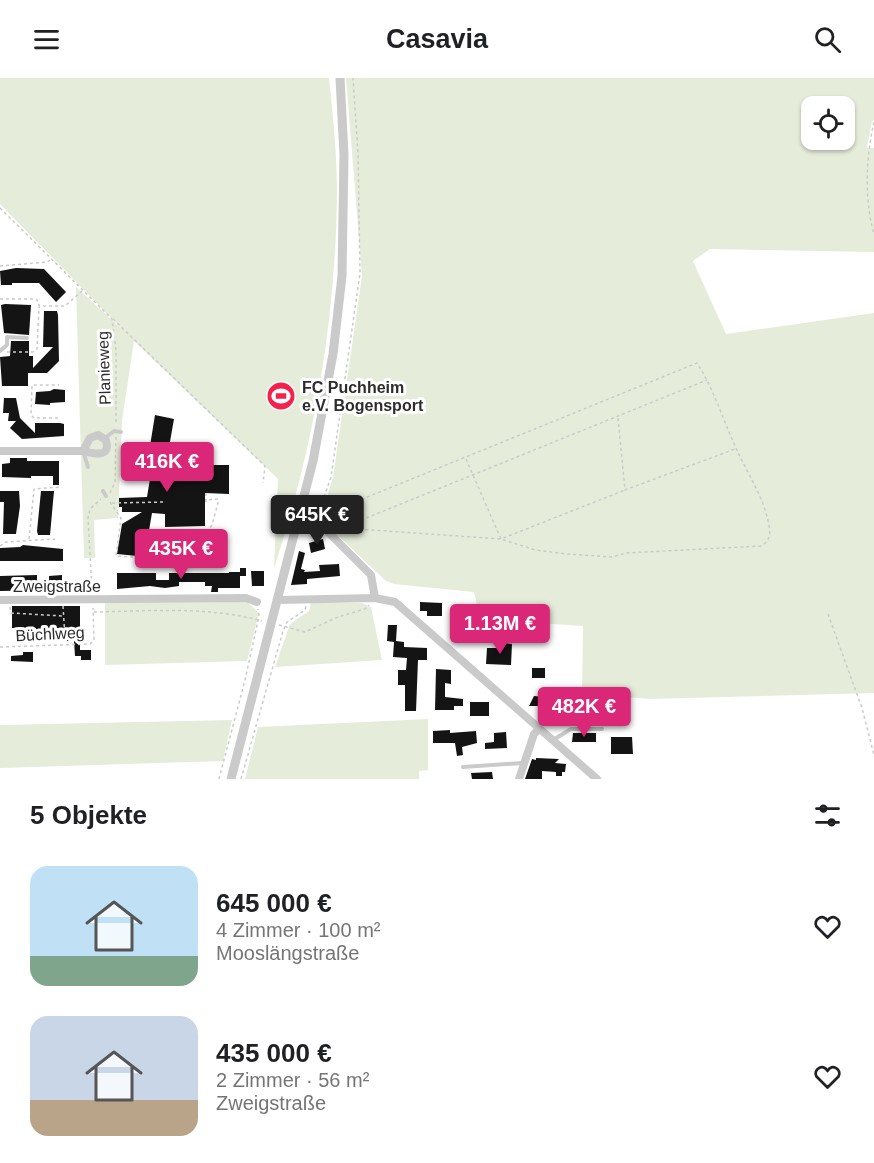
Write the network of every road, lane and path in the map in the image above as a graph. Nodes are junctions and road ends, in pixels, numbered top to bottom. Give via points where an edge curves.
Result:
1 (340, 78) edge
2 (353, 78) edge
3 (874, 122) edge
4 (0, 209) edge
5 (874, 234) edge
6 (50, 259) junction
7 (0, 266) edge
8 (83, 290) junction
9 (0, 299) edge
10 (112, 319) junction
11 (27, 338) dead end
12 (0, 351) edge
13 (708, 380) junction
14 (59, 385) dead end
15 (618, 416) junction
16 (58, 418) dead end
17 (119, 431) junction
18 (105, 438) junction
19 (736, 449) junction
20 (0, 451) edge
21 (83, 451) junction
22 (466, 458) junction
23 (88, 467) dead end
24 (474, 475) junction
25 (263, 483) dead end
26 (61, 487) dead end
27 (625, 490) junction
28 (103, 491) dead end
29 (206, 494) dead end
30 (106, 496) junction
31 (165, 502) dead end
32 (110, 503) junction
33 (322, 503) joint
34 (318, 517) junction
35 (343, 528) junction
36 (330, 535) junction
37 (29, 539) junction
38 (55, 539) dead end
39 (501, 539) junction
40 (0, 546) edge
41 (375, 598) junction
42 (62, 599) junction
43 (93, 599) junction
44 (0, 600) edge
45 (9, 600) junction
46 (278, 600) junction
47 (308, 600) junction
48 (256, 602) joint
49 (93, 612) junction
50 (828, 614) dead end
51 (63, 615) junction
52 (253, 618) dead end
53 (292, 629) dead end
54 (65, 638) dead end
55 (0, 647) edge
56 (539, 729) junction
57 (602, 729) dead end
58 (552, 740) junction
59 (874, 756) edge
60 (524, 763) junction
61 (463, 767) dead end
62 (219, 779) edge
63 (231, 779) edge
64 (241, 779) edge
65 (519, 779) edge
66 (597, 779) edge

1 - 46 street via 344,155 342,276 333,354 313,461
2 - 33 path via 360,273 331,477
3 - 5 path via 867,189
4 - 6 path, Planieweg
6 - 7 path
6 - 8 path, Planieweg
8 - 9 path via 65,306
8 - 10 path, Planieweg
10 - 17 path, Planieweg
10 - 25 path via 265,466
11 - 12 lane via 8,338
13 - 15 path
13 - 19 path
13 - 22 path via 697,363
14 - 16 path via 32,385 31,415
15 - 24 path
15 - 27 path
17 - 18 lane
17 - 30 path, Planieweg via 115,482
18 - 21 street via 93,436
18 - 21 street via 107,446 102,453
19 - 27 path
19 - 39 path via 769,525 770,536 761,546 612,556 535,550
20 - 21 street
21 - 23 lane
22 - 24 path
22 - 34 path
24 - 35 path
24 - 39 path
26 - 37 path via 34,489
27 - 39 path
28 - 30 lane
29 - 32 path via 206,501 218,499 218,503 212,525 202,537 203,552 178,552 164,559 116,556 121,518
30 - 32 path
30 - 43 path, Planieweg via 94,505 88,518
31 - 32 path
33 - 34 street
34 - 36 street
35 - 36 path
35 - 39 path
36 - 41 street via 370,575
37 - 38 path
37 - 40 path
41 - 47 street
41 - 53 path via 365,609 312,630
41 - 56 street via 402,606
42 - 43 street, Zweigstraße
42 - 45 street, Zweigstraße
42 - 51 path
43 - 48 street, Zweigstraße via 246,598
43 - 49 path, Büchlweg
44 - 45 street, Zweigstraße
45 - 51 path via 11,613
46 - 47 street
46 - 63 street
47 - 64 path via 305,610 287,622 283,631
48 - 62 path via 259,616
49 - 52 path via 173,610
49 - 55 path, Büchlweg via 94,640 90,644
50 - 59 path via 862,708
51 - 54 path
56 - 58 street
56 - 60 street
57 - 58 lane via 567,730
58 - 66 street
60 - 61 lane
60 - 65 street

